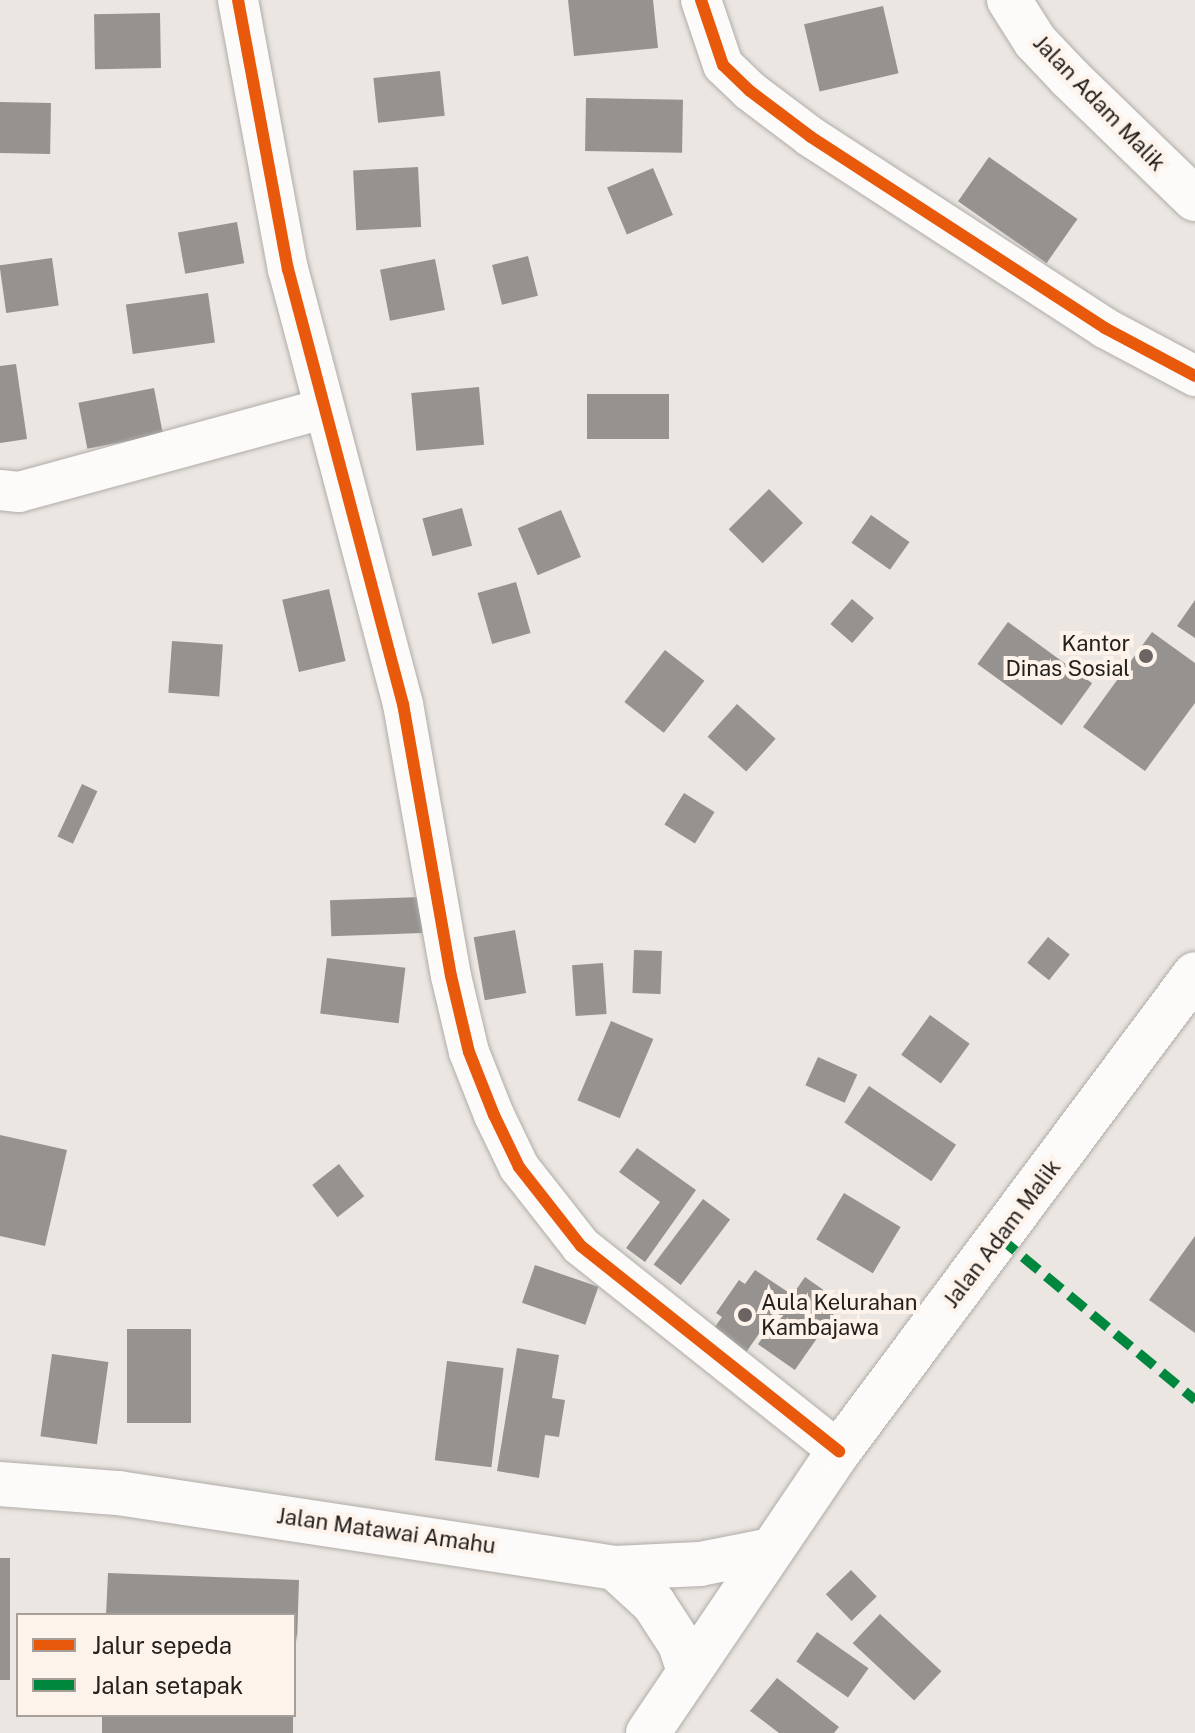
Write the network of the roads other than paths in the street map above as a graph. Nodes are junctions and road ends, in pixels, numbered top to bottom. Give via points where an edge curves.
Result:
1 (238, 0) edge
2 (701, 0) edge
3 (1009, 0) edge
4 (1195, 199) edge
5 (1195, 376) edge
6 (323, 409) junction
7 (0, 490) edge
8 (1195, 974) edge
9 (839, 1451) junction
10 (0, 1484) edge
11 (771, 1550) junction
12 (615, 1568) junction
13 (688, 1668) junction
14 (648, 1733) edge

1 - 6 street via 288,269
2 - 5 street via 723,65 750,91 1105,328
3 - 4 highway, Jalan Adam Malik via 1061,69
6 - 7 street via 19,492
6 - 9 street via 403,704 469,1052 519,1167 581,1246
8 - 9 highway, Jalan Adam Malik
9 - 11 highway, Jalan Adam Malik
10 - 12 highway, Jalan Matawai Amahu via 149,1497
11 - 12 highway, Jalan Matawai Amahu via 700,1564
11 - 13 highway, Jalan Adam Malik
12 - 13 highway via 654,1604 680,1644
13 - 14 highway, Jalan Adam Malik

